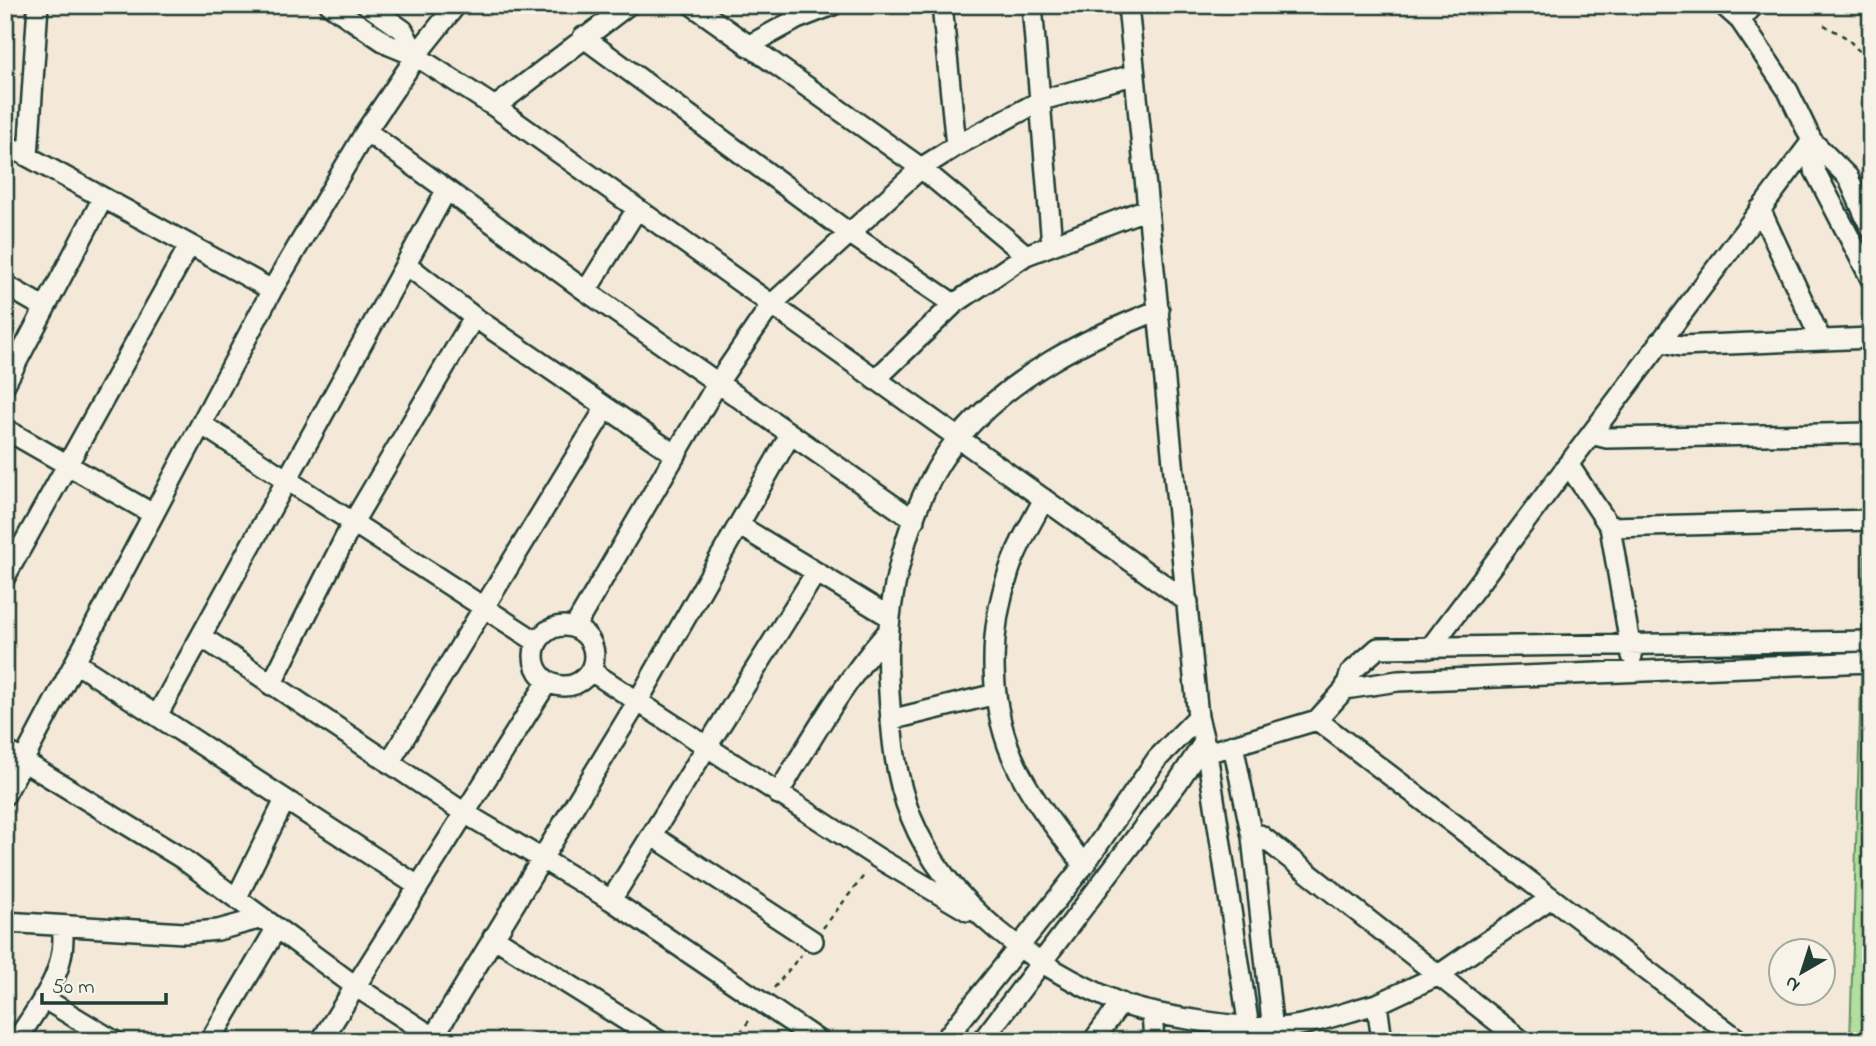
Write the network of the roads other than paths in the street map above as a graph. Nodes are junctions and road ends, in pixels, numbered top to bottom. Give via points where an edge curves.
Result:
1 (38, 5) edge
2 (330, 5) edge
3 (368, 5) edge
4 (456, 5) edge
5 (628, 5) edge
6 (692, 5) edge
7 (833, 5) edge
8 (942, 5) edge
9 (1031, 5) edge
10 (1128, 5) edge
11 (1723, 5) edge
12 (1754, 5) edge
13 (1740, 20) junction
14 (583, 37) junction
15 (748, 46) junction
16 (416, 56) junction
17 (1133, 75) junction
18 (1042, 100) junction
19 (495, 107) junction
20 (366, 131) junction
21 (1812, 141) junction
22 (5, 144) edge
23 (956, 146) junction
24 (28, 156) junction
25 (921, 168) junction
26 (446, 191) junction
27 (103, 198) junction
28 (637, 209) junction
29 (1147, 209) junction
30 (1760, 209) junction
31 (1871, 229) edge
32 (849, 233) junction
33 (1052, 245) junction
34 (189, 246) junction
35 (1026, 255) junction
36 (407, 265) junction
37 (1871, 279) edge
38 (5, 285) edge
39 (272, 290) junction
40 (586, 291) junction
41 (954, 304) junction
42 (771, 305) junction
43 (45, 307) junction
44 (1159, 310) junction
45 (474, 317) junction
46 (1871, 338) edge
47 (1821, 340) junction
48 (1660, 341) junction
49 (874, 380) junction
50 (5, 384) edge
51 (717, 384) junction
52 (605, 409) junction
53 (201, 424) junction
54 (5, 429) edge
55 (1871, 433) edge
56 (1591, 434) junction
57 (790, 435) junction
58 (958, 438) junction
59 (676, 455) junction
60 (1568, 464) junction
61 (68, 466) junction
62 (287, 481) junction
63 (1044, 499) junction
64 (153, 514) junction
65 (914, 520) junction
66 (1871, 520) edge
67 (352, 524) junction
68 (740, 526) junction
69 (1611, 527) junction
70 (815, 574) junction
71 (5, 577) edge
72 (1188, 602) junction
73 (484, 610) junction
74 (888, 625) junction
75 (574, 628) junction
76 (202, 637) junction
77 (1871, 641) edge
78 (537, 642) junction
79 (1631, 645) junction
80 (1430, 648) junction
81 (1871, 662) edge
82 (76, 663) junction
83 (591, 671) junction
84 (1634, 671) junction
85 (548, 681) junction
86 (271, 685) junction
87 (1345, 689) junction
88 (996, 694) junction
89 (638, 701) junction
90 (158, 714) junction
91 (1198, 717) junction
92 (890, 720) junction
93 (1317, 720) junction
94 (1233, 745) junction
95 (709, 747) junction
96 (1205, 748) junction
97 (5, 750) edge
98 (22, 761) junction
99 (389, 763) junction
100 (778, 794) junction
101 (5, 795) edge
102 (285, 800) junction
103 (463, 812) junction
104 (653, 836) junction
105 (1252, 837) junction
106 (541, 858) junction
107 (1084, 865) junction
108 (418, 886) junction
109 (237, 897) junction
110 (1551, 898) junction
111 (611, 900) junction
112 (5, 922) edge
113 (986, 922) junction
114 (269, 923) junction
115 (62, 926) junction
116 (493, 937) junction
117 (813, 942) dead end
118 (1020, 947) junction
119 (1044, 962) junction
120 (1437, 976) junction
121 (355, 986) junction
122 (43, 998) junction
123 (1121, 1003) junction
124 (1377, 1004) junction
125 (1152, 1012) junction
126 (1250, 1033) edge
127 (1274, 1034) edge
128 (434, 1040) edge
129 (16, 1041) edge
130 (114, 1041) edge
131 (210, 1041) edge
132 (321, 1041) edge
133 (659, 1041) edge
134 (819, 1041) edge
135 (944, 1041) edge
136 (982, 1041) edge
137 (1093, 1041) edge
138 (1154, 1041) edge
139 (1382, 1041) edge
140 (1522, 1041) edge
141 (1740, 1041) edge

1 - 24 street
2 - 16 street via 389,45
3 - 16 street via 403,30
4 - 16 street
5 - 14 street
6 - 15 street
7 - 15 street
8 - 23 street
9 - 18 street
10 - 17 street
11 - 13 street
12 - 13 street
13 - 21 street via 1788,91
14 - 19 street
14 - 32 street
15 - 25 street
16 - 19 street
16 - 20 street
17 - 18 street
17 - 29 street
18 - 23 street
18 - 33 street
19 - 28 street
20 - 26 street
20 - 39 street
21 - 30 street
21 - 31 street via 1848,177
21 - 37 street via 1814,169
22 - 24 street
23 - 25 street
24 - 27 street
25 - 32 street
25 - 35 street
26 - 36 street
26 - 40 street
27 - 34 street
27 - 43 street
28 - 40 street
28 - 42 street
29 - 33 street
29 - 44 street
30 - 47 street
30 - 48 street
32 - 41 street
32 - 42 street
33 - 35 street
34 - 39 street
34 - 61 street
35 - 41 street
36 - 45 street
36 - 62 street
38 - 43 street
39 - 53 street
40 - 51 street
41 - 49 street
42 - 49 street
42 - 51 street
43 - 50 street
44 - 58 street via 1098,333 1059,356 1001,395
44 - 72 street
45 - 52 street
45 - 67 street
46 - 47 street
47 - 48 street via 1681,346
48 - 56 street
49 - 58 street
51 - 57 street
51 - 59 street
52 - 59 street
52 - 73 street
53 - 62 street
53 - 64 street
54 - 61 street
55 - 56 street via 1607,438
56 - 60 street
57 - 65 street
57 - 68 street
58 - 63 street
58 - 65 street
59 - 75 street
60 - 69 street
60 - 80 street
61 - 64 street
61 - 71 street
62 - 67 street
62 - 76 street
63 - 72 street
63 - 88 street via 1009,570 993,659
64 - 82 street
65 - 74 street
66 - 69 street
67 - 73 street
67 - 86 street
68 - 70 street
68 - 89 street
69 - 79 street
70 - 74 street
70 - 95 street
72 - 91 street
73 - 78 street
73 - 99 street
74 - 92 street
74 - 100 street via 836,697
75 - 78 street via 549,630
75 - 83 street via 592,646
76 - 86 street
76 - 90 street
77 - 79 street
78 - 85 street via 535,667
79 - 80 street
79 - 84 street
80 - 87 street via 1378,648 1351,672
81 - 84 street
82 - 90 street
82 - 98 street
83 - 85 street via 570,686
83 - 89 street
84 - 87 street via 1398,681
85 - 103 street
86 - 99 street
87 - 93 street
88 - 92 street
88 - 107 street via 1009,749 1021,775
89 - 95 street
89 - 106 street
90 - 102 street
91 - 96 street
91 - 107 street via 1157,760
92 - 113 street via 910,815 926,850
93 - 94 street
93 - 110 street
94 - 96 street
94 - 105 street
95 - 100 street
95 - 104 street
96 - 119 street
96 - 126 street
97 - 98 street
98 - 101 street
98 - 109 street via 119,818
99 - 103 street
100 - 113 street
102 - 108 street
102 - 109 street
103 - 106 street
103 - 108 street
104 - 111 street
104 - 117 street
105 - 120 street via 1260,835
105 - 127 street
106 - 111 street
106 - 116 street
107 - 118 street
108 - 121 street
109 - 114 street
110 - 120 street
110 - 141 street
111 - 134 street
112 - 115 street
113 - 118 street
114 - 115 street via 203,932
114 - 121 street
114 - 131 street
115 - 122 street via 65,951
116 - 128 street
116 - 133 street
118 - 119 street
118 - 135 street
119 - 123 street
119 - 136 street
120 - 124 street
120 - 140 street
121 - 128 street
121 - 132 street
122 - 129 street
122 - 130 street
123 - 125 street
123 - 137 street
124 - 127 street
124 - 139 street
125 - 126 street
125 - 138 street
126 - 127 street

